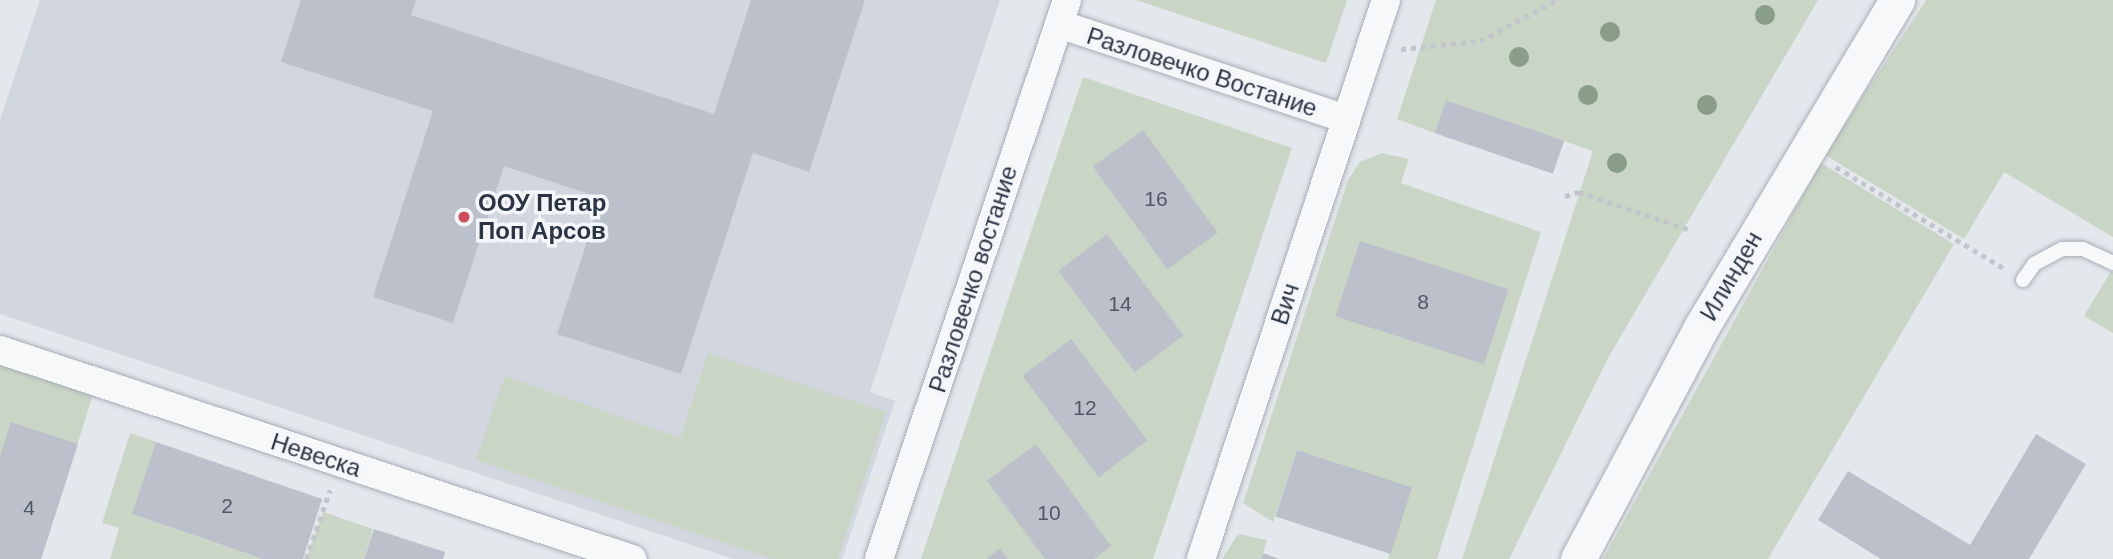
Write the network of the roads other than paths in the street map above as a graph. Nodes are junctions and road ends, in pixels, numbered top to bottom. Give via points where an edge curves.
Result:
1 (1386, 0) edge
2 (1897, 0) edge
3 (1063, 12) edge
4 (1346, 119) junction
5 (2113, 263) edge
6 (2024, 281) road end
7 (0, 350) edge
8 (632, 559) edge
9 (879, 559) edge
10 (1200, 559) edge
11 (1578, 559) edge

1 - 4 street, Вич
2 - 11 street, Илинден via 1806,149
3 - 4 street, Разловечко Востание
3 - 9 street, Разловечко востание
4 - 10 street, Вич
5 - 6 lane via 2083,249 2062,249 2034,264
7 - 8 street, Невеска

